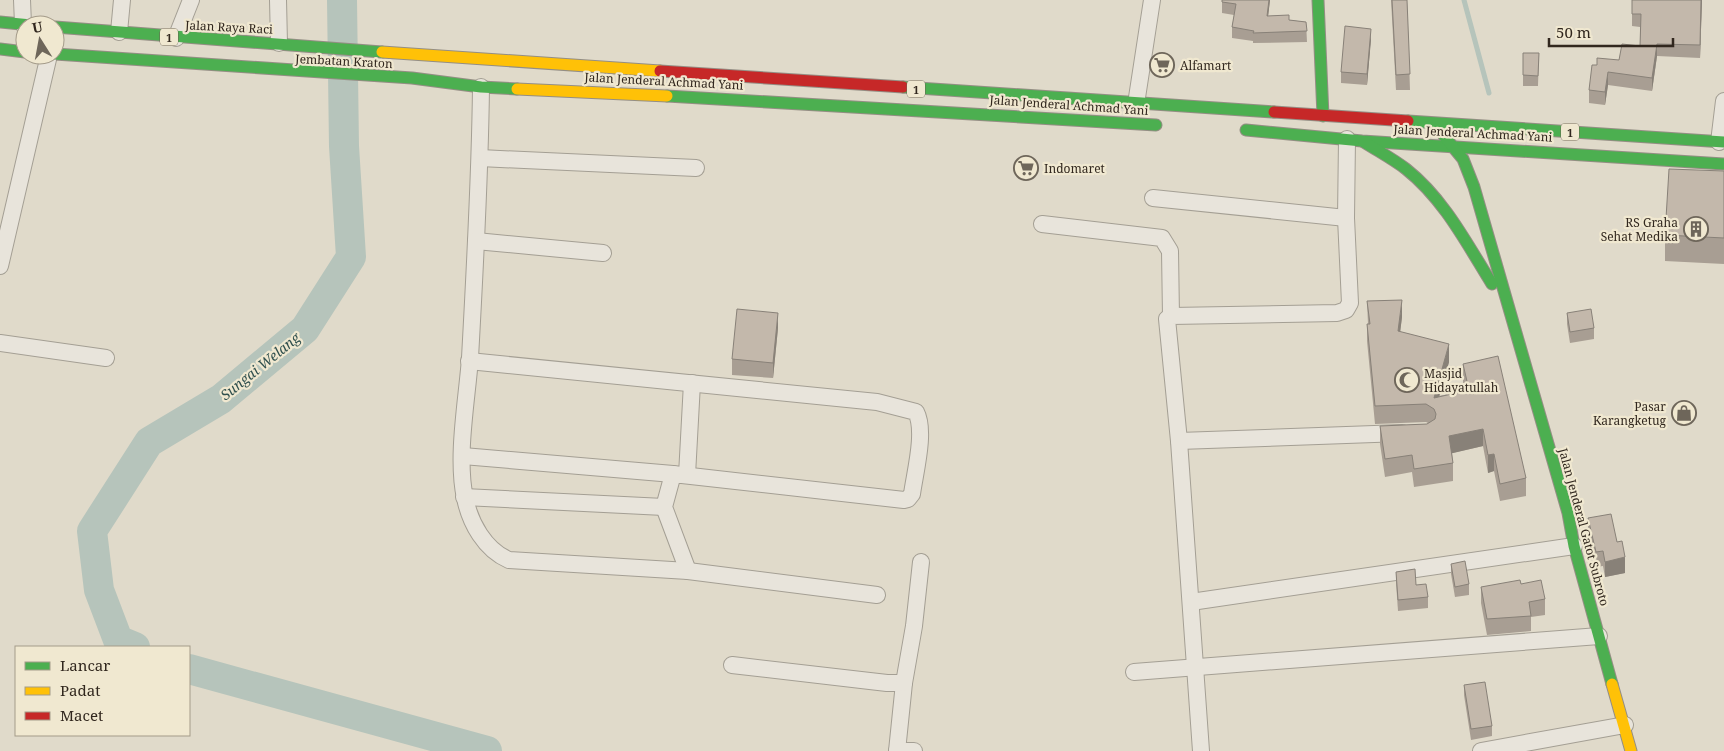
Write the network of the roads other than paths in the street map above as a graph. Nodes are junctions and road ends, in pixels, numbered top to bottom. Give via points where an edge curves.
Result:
1 (22, 0) edge
2 (122, 0) edge
3 (191, 0) edge
4 (278, 0) edge
5 (1152, 0) edge
6 (1318, 0) edge
7 (25, 15) edge
8 (0, 22) edge
9 (15, 24) edge
10 (65, 28) edge
11 (119, 32) junction
12 (176, 38) junction
13 (281, 44) junction
14 (0, 49) edge
15 (15, 51) edge
16 (65, 55) edge
17 (417, 55) joint
18 (47, 65) edge
19 (412, 78) joint
20 (481, 86) junction
21 (1724, 101) edge
22 (1136, 104) junction
23 (1323, 116) junction
24 (1416, 122) junction
25 (1168, 126) dead end
26 (1237, 130) dead end
27 (1354, 140) junction
28 (1721, 142) edge
29 (1455, 145) junction
30 (480, 158) junction
31 (1724, 164) edge
32 (696, 168) dead end
33 (1153, 198) dead end
34 (1346, 218) junction
35 (1042, 224) dead end
36 (476, 241) junction
37 (603, 253) dead end
38 (0, 266) edge
39 (1509, 311) junction
40 (1171, 316) junction
41 (0, 343) edge
42 (106, 358) dead end
43 (470, 361) junction
44 (692, 383) junction
45 (1417, 432) edge
46 (1179, 441) junction
47 (463, 456) junction
48 (680, 474) junction
49 (464, 497) junction
50 (664, 507) junction
51 (1574, 546) junction
52 (920, 562) dead end
53 (688, 571) junction
54 (877, 595) dead end
55 (1190, 602) junction
56 (1600, 636) junction
57 (732, 665) dead end
58 (1196, 666) junction
59 (1134, 672) dead end
60 (904, 683) junction
61 (1625, 725) junction
62 (897, 751) edge
63 (914, 751) edge
64 (1201, 751) edge
65 (1481, 751) edge
66 (1631, 751) edge

1 - 7 street
2 - 11 street
3 - 12 street
4 - 13 street
5 - 22 street
6 - 23 main road
8 - 9 main road
10 - 11 main road, Jalan Raya Raci / 1
11 - 12 main road, Jalan Raya Raci / 1
12 - 13 main road, Jalan Raya Raci / 1
13 - 17 main road, Jembatan Kraton / 1
14 - 15 main road
16 - 19 main road, Jembatan Kraton / 1
17 - 22 main road, Jalan Jenderal Achmad Yani / 1
18 - 38 street
19 - 20 main road, Jalan Jenderal Achmad Yani / 1
20 - 25 main road, Jalan Jenderal Achmad Yani / 1
20 - 30 street
21 - 28 street
22 - 23 main road, Jalan Jenderal Achmad Yani / 1
23 - 24 main road, Jalan Jenderal Achmad Yani / 1
24 - 28 main road, Jalan Jenderal Achmad Yani / 1
24 - 29 main road via 1440,133
26 - 27 main road, Jalan Jenderal Achmad Yani / 1
27 - 29 main road, Jalan Jenderal Achmad Yani / 1
27 - 34 street
27 - 39 main road, Jalan Jenderal Gatot Subroto via 1387,155 1412,174 1446,211
29 - 31 main road, Jalan Jenderal Achmad Yani / 1
29 - 39 main road, Jalan Jenderal Gatot Subroto via 1474,188
30 - 32 street
30 - 36 street
33 - 34 street
34 - 40 street via 1350,303 1346,310 1337,313
35 - 40 street via 1162,238 1170,251
36 - 37 street
36 - 43 street
39 - 51 main road, Jalan Jenderal Gatot Subroto via 1568,513
40 - 46 street via 1166,325
41 - 42 street
43 - 44 street
43 - 47 street
44 - 48 street
44 - 48 street via 886,404 916,412 920,420 920,435 912,494 904,500
45 - 46 street
46 - 55 street
47 - 48 street
47 - 49 street
48 - 50 street
49 - 50 street
49 - 53 street via 483,541 509,560
50 - 53 street
51 - 55 street
51 - 56 main road, Jalan Jenderal Gatot Subroto
52 - 60 street
53 - 54 street
55 - 58 street
56 - 58 street
56 - 61 main road, Jalan Jenderal Gatot Subroto
57 - 60 street
58 - 59 street
58 - 64 street
60 - 62 street
61 - 65 street
61 - 66 main road, Jalan Jenderal Gatot Subroto
62 - 63 street

